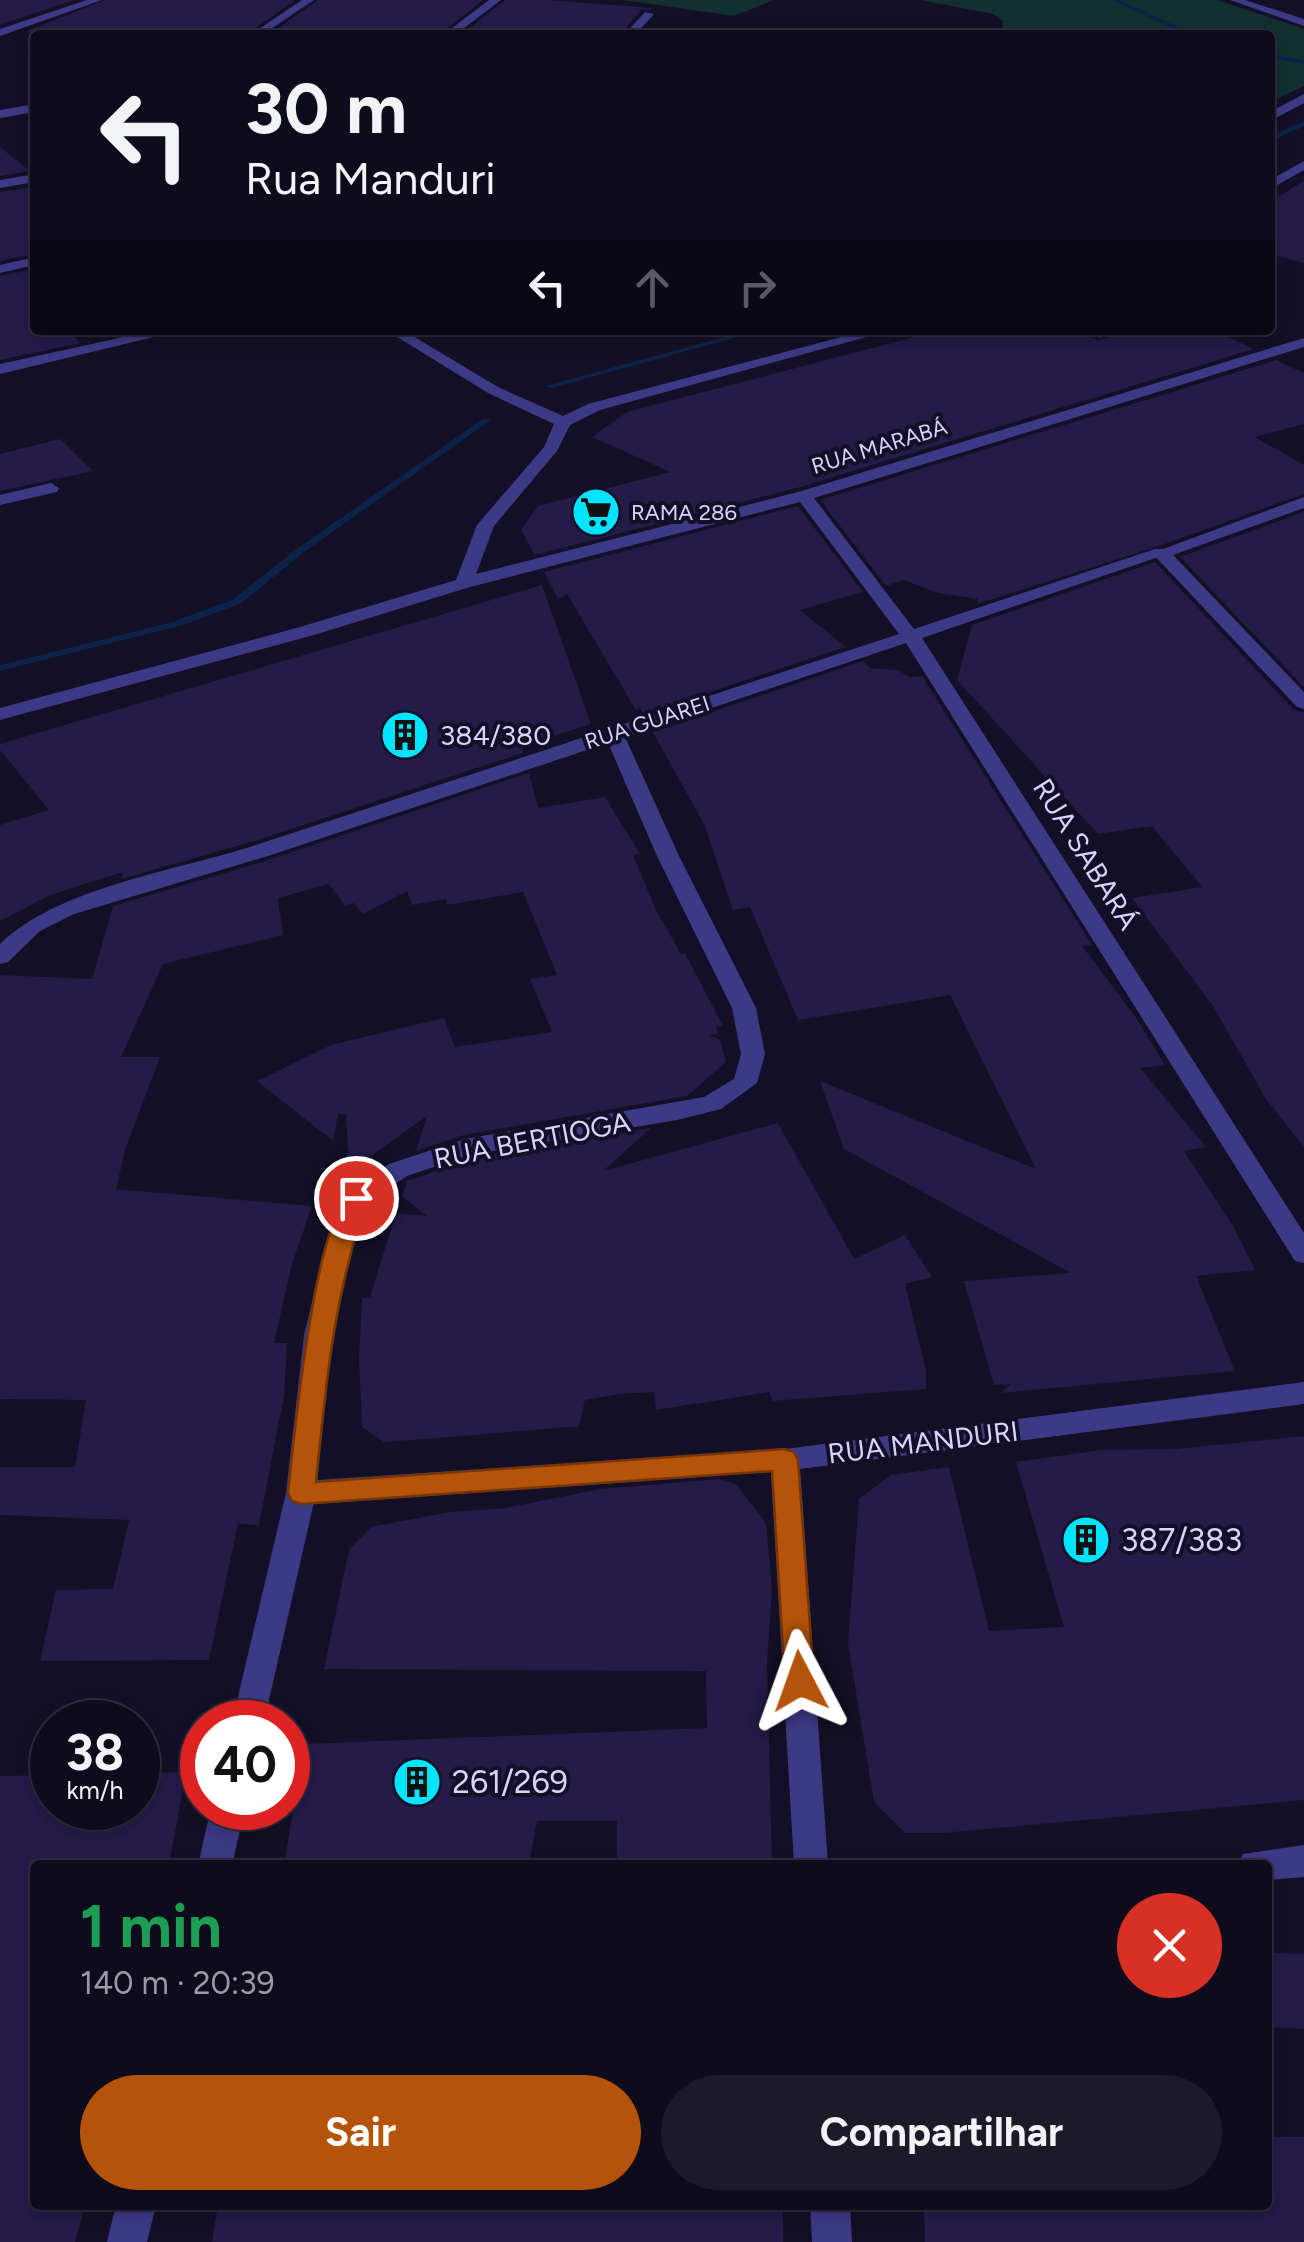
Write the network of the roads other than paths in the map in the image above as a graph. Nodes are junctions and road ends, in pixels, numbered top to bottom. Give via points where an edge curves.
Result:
1 (97, 0) edge
2 (309, 0) edge
3 (496, 0) edge
4 (1234, 0) edge
5 (649, 14) dead end
6 (1304, 22) edge
7 (262, 30) edge
8 (455, 30) edge
9 (634, 30) edge
10 (0, 33) edge
11 (1304, 98) edge
12 (30, 109) edge
13 (0, 114) edge
14 (1275, 114) edge
15 (1301, 170) edge
16 (30, 179) edge
17 (1275, 183) edge
18 (0, 184) edge
19 (30, 263) edge
20 (0, 268) edge
21 (154, 335) edge
22 (401, 335) edge
23 (866, 335) edge
24 (1304, 342) edge
25 (0, 370) edge
26 (563, 422) junction
27 (51, 488) dead end
28 (804, 496) junction
29 (0, 500) edge
30 (1304, 502) edge
31 (1161, 553) junction
32 (464, 584) junction
33 (911, 635) junction
34 (1304, 703) edge
35 (0, 714) edge
36 (614, 732) junction
37 (0, 957) edge
38 (1304, 1254) edge
39 (1304, 1393) edge
40 (785, 1460) junction
41 (301, 1493) junction
42 (253, 1700) edge
43 (223, 1830) edge
44 (216, 1860) edge
45 (811, 1860) edge
46 (1304, 1861) edge
47 (1272, 1864) edge
48 (135, 2210) edge
49 (830, 2210) edge
50 (127, 2242) edge
51 (832, 2242) edge

1 - 10 street
2 - 7 street
3 - 8 street
4 - 6 street
5 - 9 street
11 - 14 street
12 - 13 street
15 - 17 street
16 - 18 street
19 - 20 street
21 - 25 street
22 - 26 street
23 - 26 street via 594,406
24 - 28 street, RUA MARABÁ
26 - 32 street via 552,448 486,524
27 - 29 street
28 - 32 street, RUA MARABÁ
28 - 33 street, RUA SABARÁ
30 - 31 street, RUA GUAREI
31 - 33 street, RUA GUAREI
31 - 34 street
32 - 35 street, RUA MARABÁ
33 - 36 street, RUA GUAREI
33 - 38 street, RUA SABARÁ
36 - 37 street, RUA GUAREI via 66,909 32,926
36 - 41 street, RUA BERTIOGA via 744,1008 753,1054 745,1083 712,1103 677,1112 465,1147 398,1170 356,1198 318,1335
39 - 40 street, RUA MANDURI
40 - 41 street, RUA MANDURI
40 - 45 street
41 - 42 street, RUA BERTIOGA
43 - 44 street
46 - 47 street
48 - 50 street
49 - 51 street

